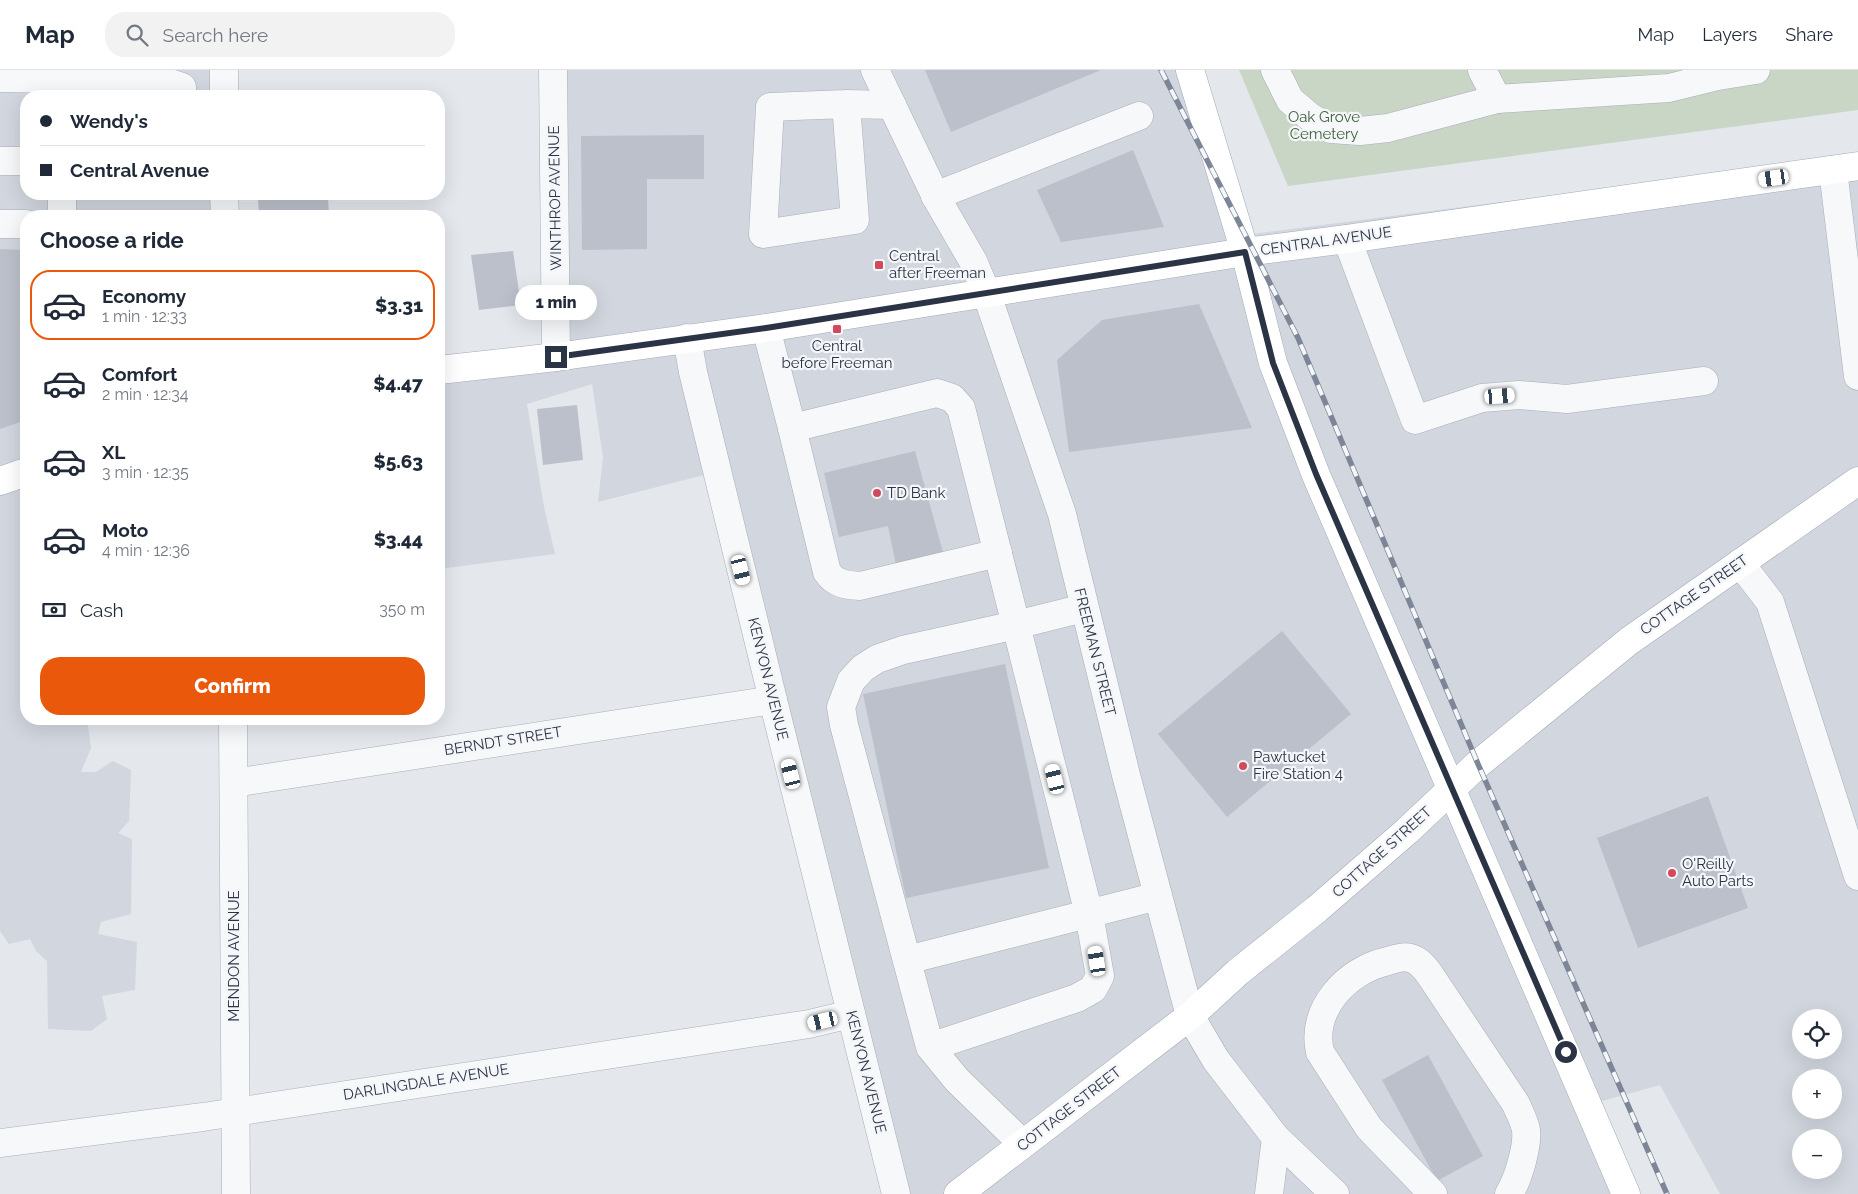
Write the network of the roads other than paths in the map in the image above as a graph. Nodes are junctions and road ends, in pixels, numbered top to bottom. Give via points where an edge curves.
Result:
1 (224, 70) edge
2 (553, 70) edge
3 (875, 70) edge
4 (1190, 70) edge
5 (1275, 70) edge
6 (1482, 70) edge
7 (1756, 70) edge
8 (1716, 73) edge
9 (0, 78) edge
10 (182, 90) edge
11 (224, 90) edge
12 (1497, 99) junction
13 (846, 104) junction
14 (892, 105) junction
15 (1139, 116) dead end
16 (0, 161) edge
17 (20, 161) edge
18 (1845, 168) edge
19 (936, 196) junction
20 (0, 224) edge
21 (20, 224) edge
22 (1347, 239) junction
23 (1245, 252) junction
24 (986, 292) junction
25 (766, 328) junction
26 (687, 338) junction
27 (556, 357) junction
28 (445, 369) edge
29 (1858, 376) edge
30 (1704, 380) dead end
31 (792, 428) junction
32 (20, 474) edge
33 (0, 481) edge
34 (1858, 481) edge
35 (998, 553) junction
36 (1740, 563) junction
37 (1084, 608) junction
38 (1016, 625) junction
39 (773, 700) junction
40 (233, 725) edge
41 (234, 783) junction
42 (1450, 789) junction
43 (1858, 876) edge
44 (1158, 896) junction
45 (1090, 914) junction
46 (907, 960) junction
47 (852, 1014) junction
48 (1190, 1016) junction
49 (930, 1047) junction
50 (236, 1111) junction
51 (1276, 1138) junction
52 (0, 1143) edge
53 (1023, 1144) junction
54 (236, 1194) edge
55 (896, 1194) edge
56 (958, 1194) edge
57 (1269, 1194) edge
58 (1335, 1194) edge
59 (1433, 1194) edge
60 (1510, 1194) edge
61 (1626, 1194) edge

1 - 11 street
2 - 27 street, WINTHROP AVENUE
3 - 14 street, FREEMAN STREET
4 - 23 main road
5 - 12 street via 1290,100 1331,130 1388,128
6 - 12 street
7 - 8 street
8 - 12 street via 1669,88
9 - 10 street via 164,81 182,87
13 - 13 street via 770,107 763,234 855,220
13 - 14 street
14 - 19 street, FREEMAN STREET
15 - 19 street
16 - 17 street
18 - 22 main road, CENTRAL AVENUE
18 - 29 street
19 - 24 street, FREEMAN STREET via 973,261
20 - 21 street
22 - 23 main road, CENTRAL AVENUE
22 - 30 street via 1415,420 1482,398 1519,395 1567,399
23 - 24 main road, CENTRAL AVENUE
23 - 42 main road via 1273,363 1316,474
24 - 25 main road, CENTRAL AVENUE
24 - 37 street, FREEMAN STREET via 1062,514
25 - 26 main road, CENTRAL AVENUE
25 - 31 street
26 - 27 main road, CENTRAL AVENUE
26 - 39 street, KENYON AVENUE
27 - 28 main road, CENTRAL AVENUE
31 - 35 street via 937,394 952,398 961,408
31 - 35 street via 827,572 832,579 845,585 860,586
32 - 33 main road
34 - 36 main road, COTTAGE STREET
35 - 38 street
36 - 42 main road, COTTAGE STREET via 1629,641
36 - 43 street via 1770,602
37 - 38 street
37 - 44 street, FREEMAN STREET
38 - 45 street
38 - 46 street via 903,650 877,659 862,668 851,681 841,707
39 - 41 street, BERNDT STREET
39 - 47 street, KENYON AVENUE
40 - 41 street, MENDON AVENUE
41 - 50 street, MENDON AVENUE
42 - 48 main road, COTTAGE STREET via 1385,851 1238,972
42 - 61 main road
44 - 45 street
44 - 48 street, FREEMAN STREET
45 - 46 street
45 - 49 street via 1100,976 1093,988 1077,998
46 - 49 street
47 - 50 street, DARLINGDALE AVENUE via 809,1024
47 - 55 street, KENYON AVENUE
48 - 51 street, FREEMAN STREET via 1216,1060
48 - 53 main road, COTTAGE STREET
49 - 53 street via 957,1080
50 - 52 street, DARLINGDALE AVENUE
50 - 54 street, MENDON AVENUE
51 - 57 street
51 - 58 street, FREEMAN STREET
53 - 56 main road, COTTAGE STREET
59 - 60 street via 1369,1128 1320,1052 1317,1042 1321,1019 1334,992 1364,968 1402,957 1422,964 1519,1111 1526,1130 1525,1144

